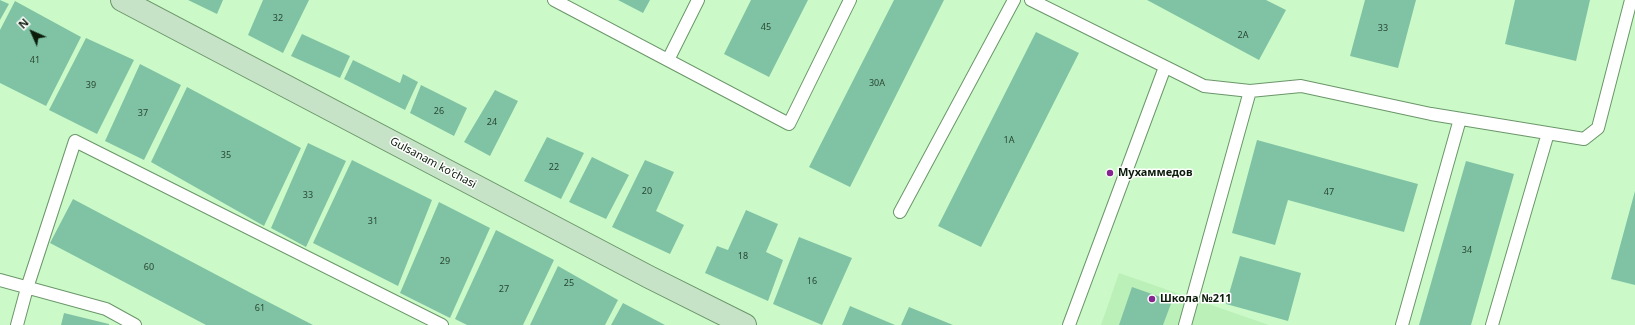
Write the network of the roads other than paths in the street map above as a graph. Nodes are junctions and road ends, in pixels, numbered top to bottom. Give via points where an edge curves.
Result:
1 (122, 0) edge
2 (554, 0) edge
3 (698, 0) edge
4 (850, 0) edge
5 (1014, 0) edge
6 (1031, 0) edge
7 (1632, 0) edge
8 (668, 60) junction
9 (1165, 67) junction
10 (1250, 91) junction
11 (1460, 119) junction
12 (1548, 133) junction
13 (900, 212) dead end
14 (0, 280) edge
15 (27, 288) junction
16 (17, 325) edge
17 (135, 325) edge
18 (442, 325) edge
19 (745, 325) edge
20 (1069, 325) edge
21 (1185, 325) edge
22 (1402, 325) edge
23 (1492, 325) edge

1 - 19 main road, Gulsanam ko'chasi
2 - 8 lane
3 - 8 lane
4 - 8 lane via 789,124
5 - 13 lane
6 - 9 lane
7 - 12 lane via 1598,128 1584,139
9 - 10 lane via 1204,86
9 - 20 lane
10 - 11 lane via 1301,86
10 - 21 lane
11 - 12 lane
11 - 22 lane
12 - 23 lane
14 - 15 lane
15 - 16 lane
15 - 17 lane via 106,309
15 - 18 lane via 75,141

